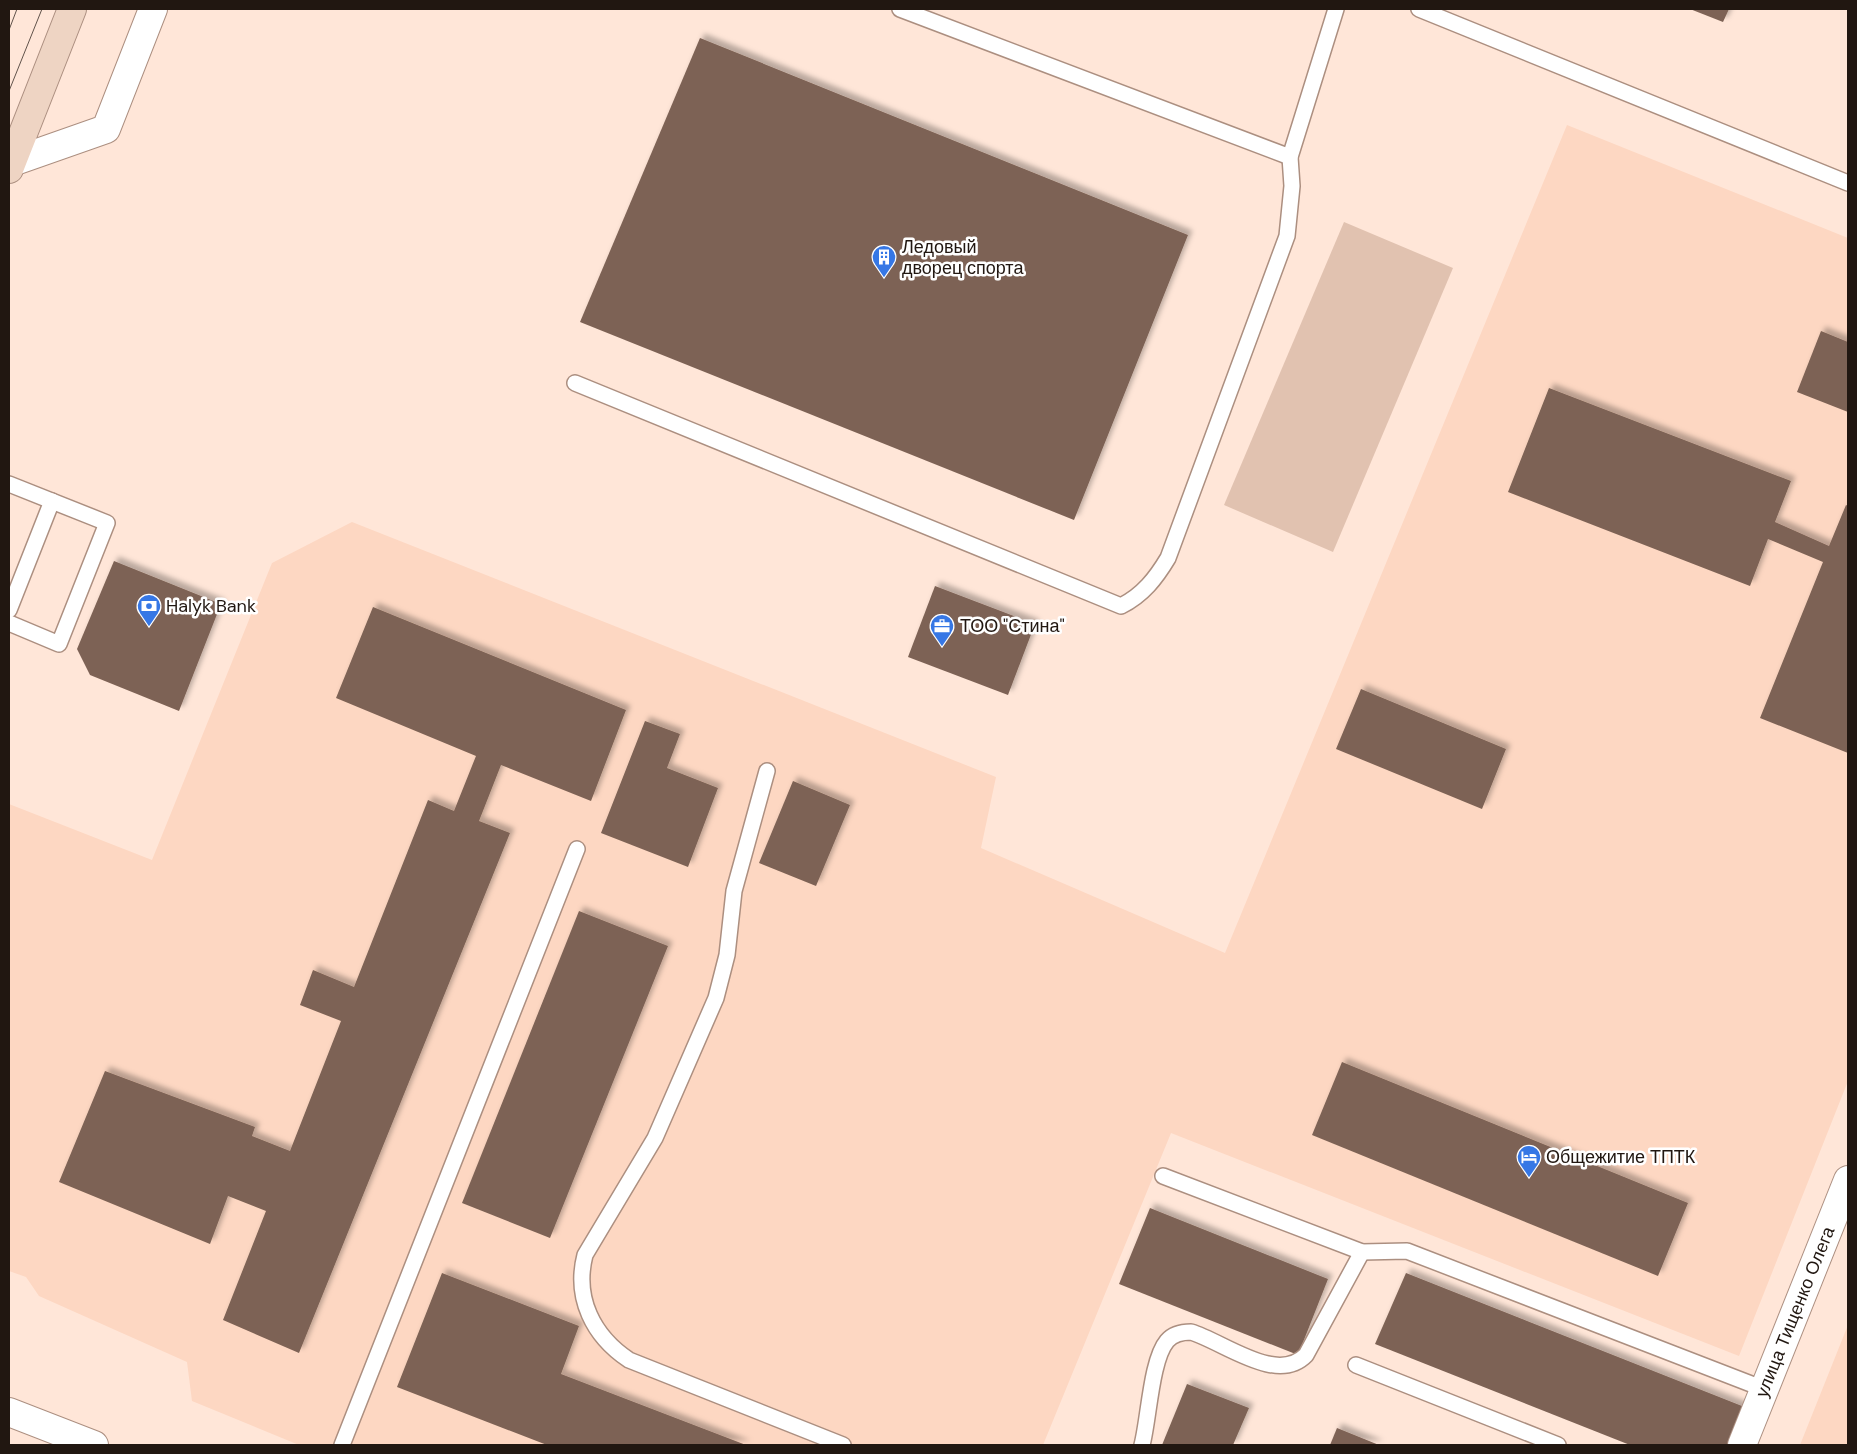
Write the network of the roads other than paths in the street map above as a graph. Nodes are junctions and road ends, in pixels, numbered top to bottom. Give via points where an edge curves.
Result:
1 (72, 9) edge
2 (153, 9) edge
3 (900, 9) edge
4 (1336, 9) edge
5 (1419, 9) edge
6 (1290, 157) junction
7 (10, 165) edge
8 (1848, 183) edge
9 (575, 383) dead end
10 (9, 484) edge
11 (52, 501) junction
12 (9, 610) edge
13 (9, 623) edge
14 (767, 771) dead end
15 (577, 849) dead end
16 (1163, 1176) dead end
17 (1848, 1180) edge
18 (1362, 1252) junction
19 (1356, 1365) dead end
20 (1764, 1389) junction
21 (9, 1412) edge
22 (56, 1438) edge
23 (94, 1445) edge
24 (342, 1445) edge
25 (843, 1445) edge
26 (1142, 1445) edge
27 (1558, 1445) edge
28 (1742, 1445) edge

1 - 7 main road
2 - 7 street via 106,129
3 - 6 lane
4 - 6 lane
5 - 8 lane
6 - 9 lane via 1292,186 1287,236 1168,558 1146,588 1121,606
10 - 11 lane
11 - 12 lane
11 - 13 lane via 107,523 59,644
14 - 25 lane via 734,891 727,955 716,998 655,1138 585,1255 581,1270 582,1289 591,1319 605,1341 630,1360
15 - 24 lane
16 - 18 lane
17 - 20 street, улица Тищенко Олега
18 - 20 lane via 1407,1252
18 - 26 lane via 1306,1356 1299,1362 1290,1366 1272,1366 1192,1332 1182,1332 1168,1340 1157,1362
19 - 27 lane
20 - 28 street, улица Тищенко Олега
21 - 22 street
22 - 23 street

